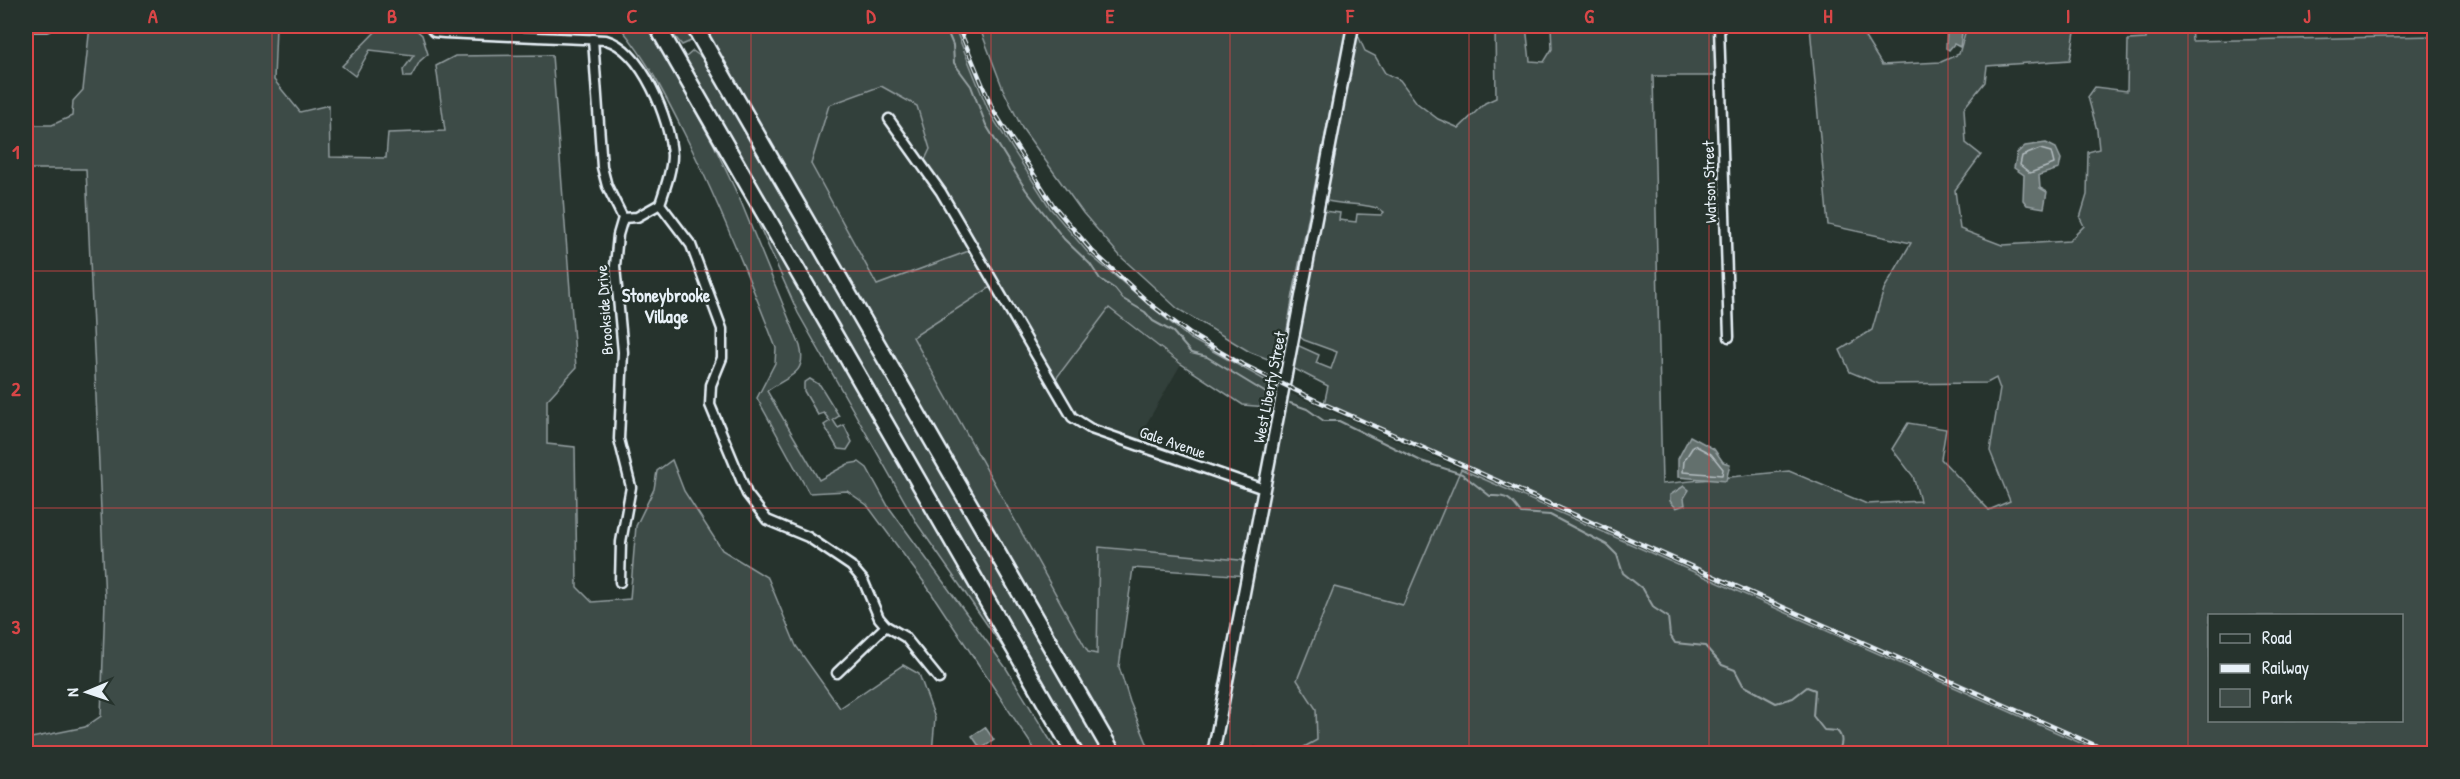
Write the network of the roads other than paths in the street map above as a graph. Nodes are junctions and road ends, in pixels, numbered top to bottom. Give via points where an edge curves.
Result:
1 (26, 26) edge
2 (47, 26) edge
3 (429, 26) edge
4 (657, 26) edge
5 (694, 26) edge
6 (1353, 26) edge
7 (1719, 26) edge
8 (593, 39) junction
9 (889, 119) dead end
10 (660, 204) junction
11 (623, 218) junction
12 (1729, 337) dead end
13 (1264, 489) junction
14 (620, 582) dead end
15 (885, 626) junction
16 (837, 673) dead end
17 (939, 679) dead end
18 (1075, 753) edge
19 (1113, 753) edge
20 (1213, 753) edge

1 - 2 street
3 - 8 street via 444,33
4 - 18 highway
5 - 19 highway
6 - 13 main road, West Liberty Street
7 - 12 street, Watson Street
8 - 10 street via 615,43 634,59 660,110 672,156
8 - 11 street via 602,167
9 - 13 street, Gale Avenue via 941,192 1065,408 1075,419 1091,429
10 - 11 street via 637,217
10 - 15 street via 692,245 722,328 722,358 711,385 710,405 747,494 766,520 807,537 851,566 863,580
11 - 14 street, Brookside Drive via 615,266 623,352 619,447 632,487 621,542
13 - 20 main road, West Liberty Street
15 - 16 street
15 - 17 street via 905,638

